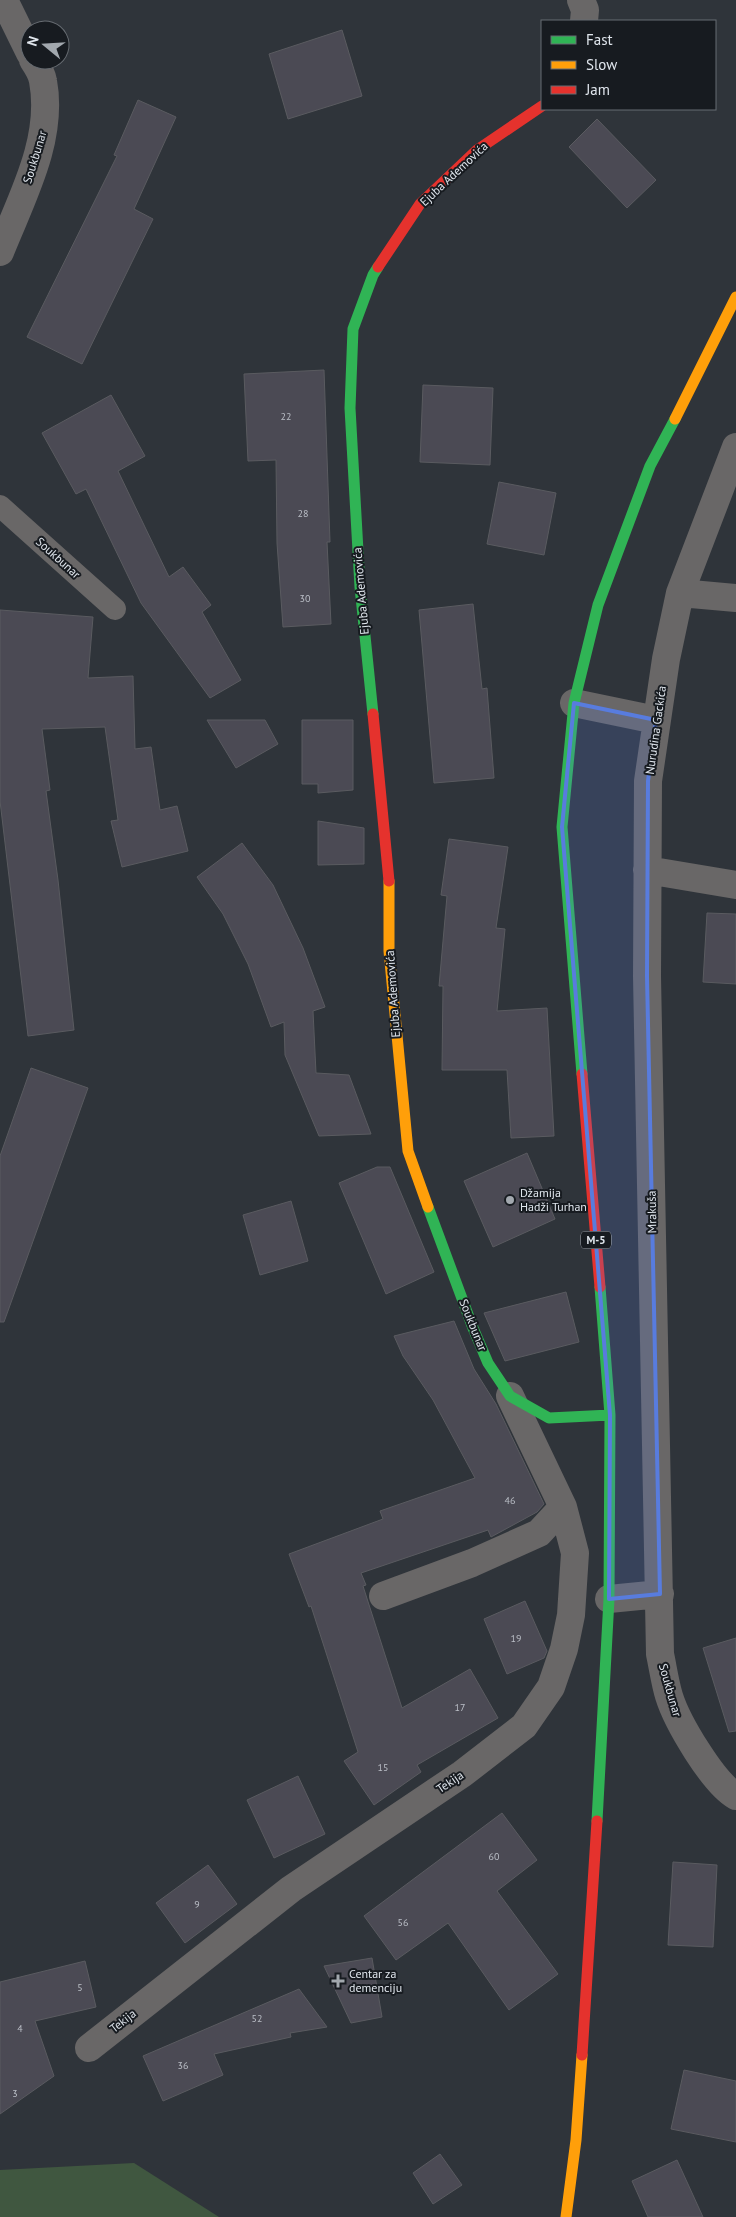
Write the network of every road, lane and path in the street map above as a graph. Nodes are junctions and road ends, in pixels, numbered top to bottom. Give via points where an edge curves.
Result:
1 (4, 0) edge
2 (581, 0) edge
3 (584, 20) edge
4 (20, 33) edge
5 (38, 70) edge
6 (541, 107) edge
7 (0, 252) edge
8 (736, 297) edge
9 (736, 447) edge
10 (0, 506) edge
11 (680, 593) junction
12 (736, 598) edge
13 (115, 609) dead end
14 (574, 703) junction
15 (656, 720) junction
16 (647, 870) junction
17 (736, 885) edge
18 (408, 1151) joint
19 (510, 1396) junction
20 (610, 1415) junction
21 (564, 1507) junction
22 (660, 1594) junction
23 (383, 1596) dead end
24 (609, 1599) junction
25 (736, 1796) edge
26 (89, 2048) dead end
27 (566, 2217) edge

1 - 4 street
2 - 3 street
5 - 7 street, Soukbunar via 43,80 45,129 30,178
6 - 18 main road, Ejuba Ademovića via 477,150 420,204 373,275 353,329 350,408 360,587 389,878 389,951
8 - 14 main road, M-5 via 650,466 598,606
9 - 11 street, Nurudina Gackića
10 - 13 lane, Soukbunar
11 - 12 street
11 - 15 street, Nurudina Gackića
14 - 15 street
14 - 20 main road, M-5 via 562,827
15 - 16 street, Nurudina Gackića via 648,781
16 - 17 street
16 - 22 street, Mrakuša
18 - 19 main road, Soukbunar via 473,1328 488,1363
19 - 20 main road, Soukbunar via 549,1418
19 - 21 street, Tekija
20 - 24 main road, M-5
21 - 23 street via 539,1534
21 - 26 street, Tekija via 575,1553 571,1615 551,1687 524,1726 462,1774 291,1889
22 - 24 street
22 - 25 street, Soukbunar via 660,1654 669,1697 679,1722 710,1769
24 - 27 main road, M-5 via 588,1974 576,2140

